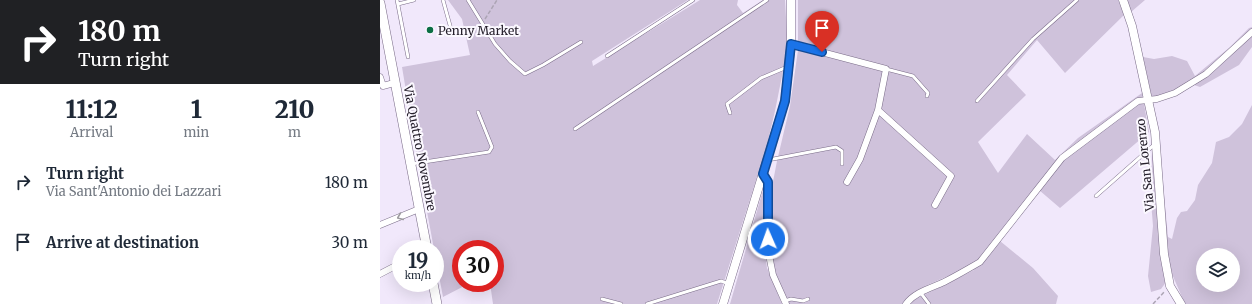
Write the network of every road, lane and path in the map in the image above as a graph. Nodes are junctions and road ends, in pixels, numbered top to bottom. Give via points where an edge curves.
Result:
1 (414, 0) edge
2 (443, 0) edge
3 (468, 0) edge
4 (497, 0) edge
5 (693, 0) edge
6 (767, 0) edge
7 (791, 0) edge
8 (1077, 0) edge
9 (1122, 0) edge
10 (397, 2) edge
11 (380, 3) edge
12 (483, 23) junction
13 (451, 29) dead end
14 (1252, 32) edge
15 (380, 36) edge
16 (581, 42) dead end
17 (791, 44) junction
18 (388, 52) junction
19 (607, 56) dead end
20 (408, 58) dead end
21 (789, 66) junction
22 (886, 69) junction
23 (380, 77) edge
24 (394, 83) junction
25 (382, 86) edge
26 (927, 96) dead end
27 (1148, 99) junction
28 (977, 101) dead end
29 (878, 110) junction
30 (478, 112) dead end
31 (730, 113) dead end
32 (575, 129) dead end
33 (1156, 143) junction
34 (768, 160) junction
35 (411, 164) junction
36 (842, 164) dead end
37 (763, 174) junction
38 (847, 182) dead end
39 (1096, 196) dead end
40 (935, 205) dead end
41 (419, 209) junction
42 (380, 225) edge
43 (425, 240) edge
44 (392, 268) edge
45 (380, 274) edge
46 (729, 284) junction
47 (1170, 286) junction
48 (435, 292) edge
49 (920, 292) junction
50 (602, 299) dead end
51 (808, 299) dead end
52 (785, 302) edge
53 (437, 304) edge
54 (621, 304) edge
55 (647, 304) edge
56 (723, 304) edge
57 (906, 304) edge
58 (929, 304) edge
59 (1153, 304) edge
60 (1181, 304) edge

1 - 10 lane
2 - 13 lane
3 - 12 lane
4 - 12 path
5 - 19 lane
6 - 32 lane
7 - 17 street
8 - 28 lane via 1033,40
9 - 27 street, Via San Lorenzo via 1132,26
10 - 20 lane
11 - 18 main road, Via Quattro Novembre
12 - 16 lane via 495,44 525,74
14 - 27 street via 1206,74 1175,93
15 - 18 main road, Via Quattro Novembre
17 - 21 street
17 - 22 street
18 - 24 main road, Via Quattro Novembre
21 - 31 lane via 761,78 727,104
21 - 34 street via 785,101
22 - 26 lane via 913,76 928,93
22 - 29 street
23 - 25 street
24 - 25 street
24 - 35 main road, Via Quattro Novembre
27 - 33 street, Via San Lorenzo
27 - 49 street via 1138,101 1062,158 980,262
29 - 38 street via 860,159
29 - 40 street via 951,176
30 - 35 lane via 492,147 489,152
33 - 39 lane
33 - 47 street, Via San Lorenzo via 1164,254
34 - 36 lane via 836,146 842,151
34 - 37 street
35 - 41 main road, Via Quattro Novembre
37 - 46 street
37 - 52 street via 768,182 769,255 773,275
41 -> 42 street
41 - 43 main road, Via Quattro Novembre
44 - 45 street
46 - 55 lane via 721,281
46 - 56 street
47 - 59 path
47 - 60 street, Via San Lorenzo
48 - 53 main road
49 - 57 street
49 - 58 lane
50 - 54 lane
51 - 52 lane via 791,299

